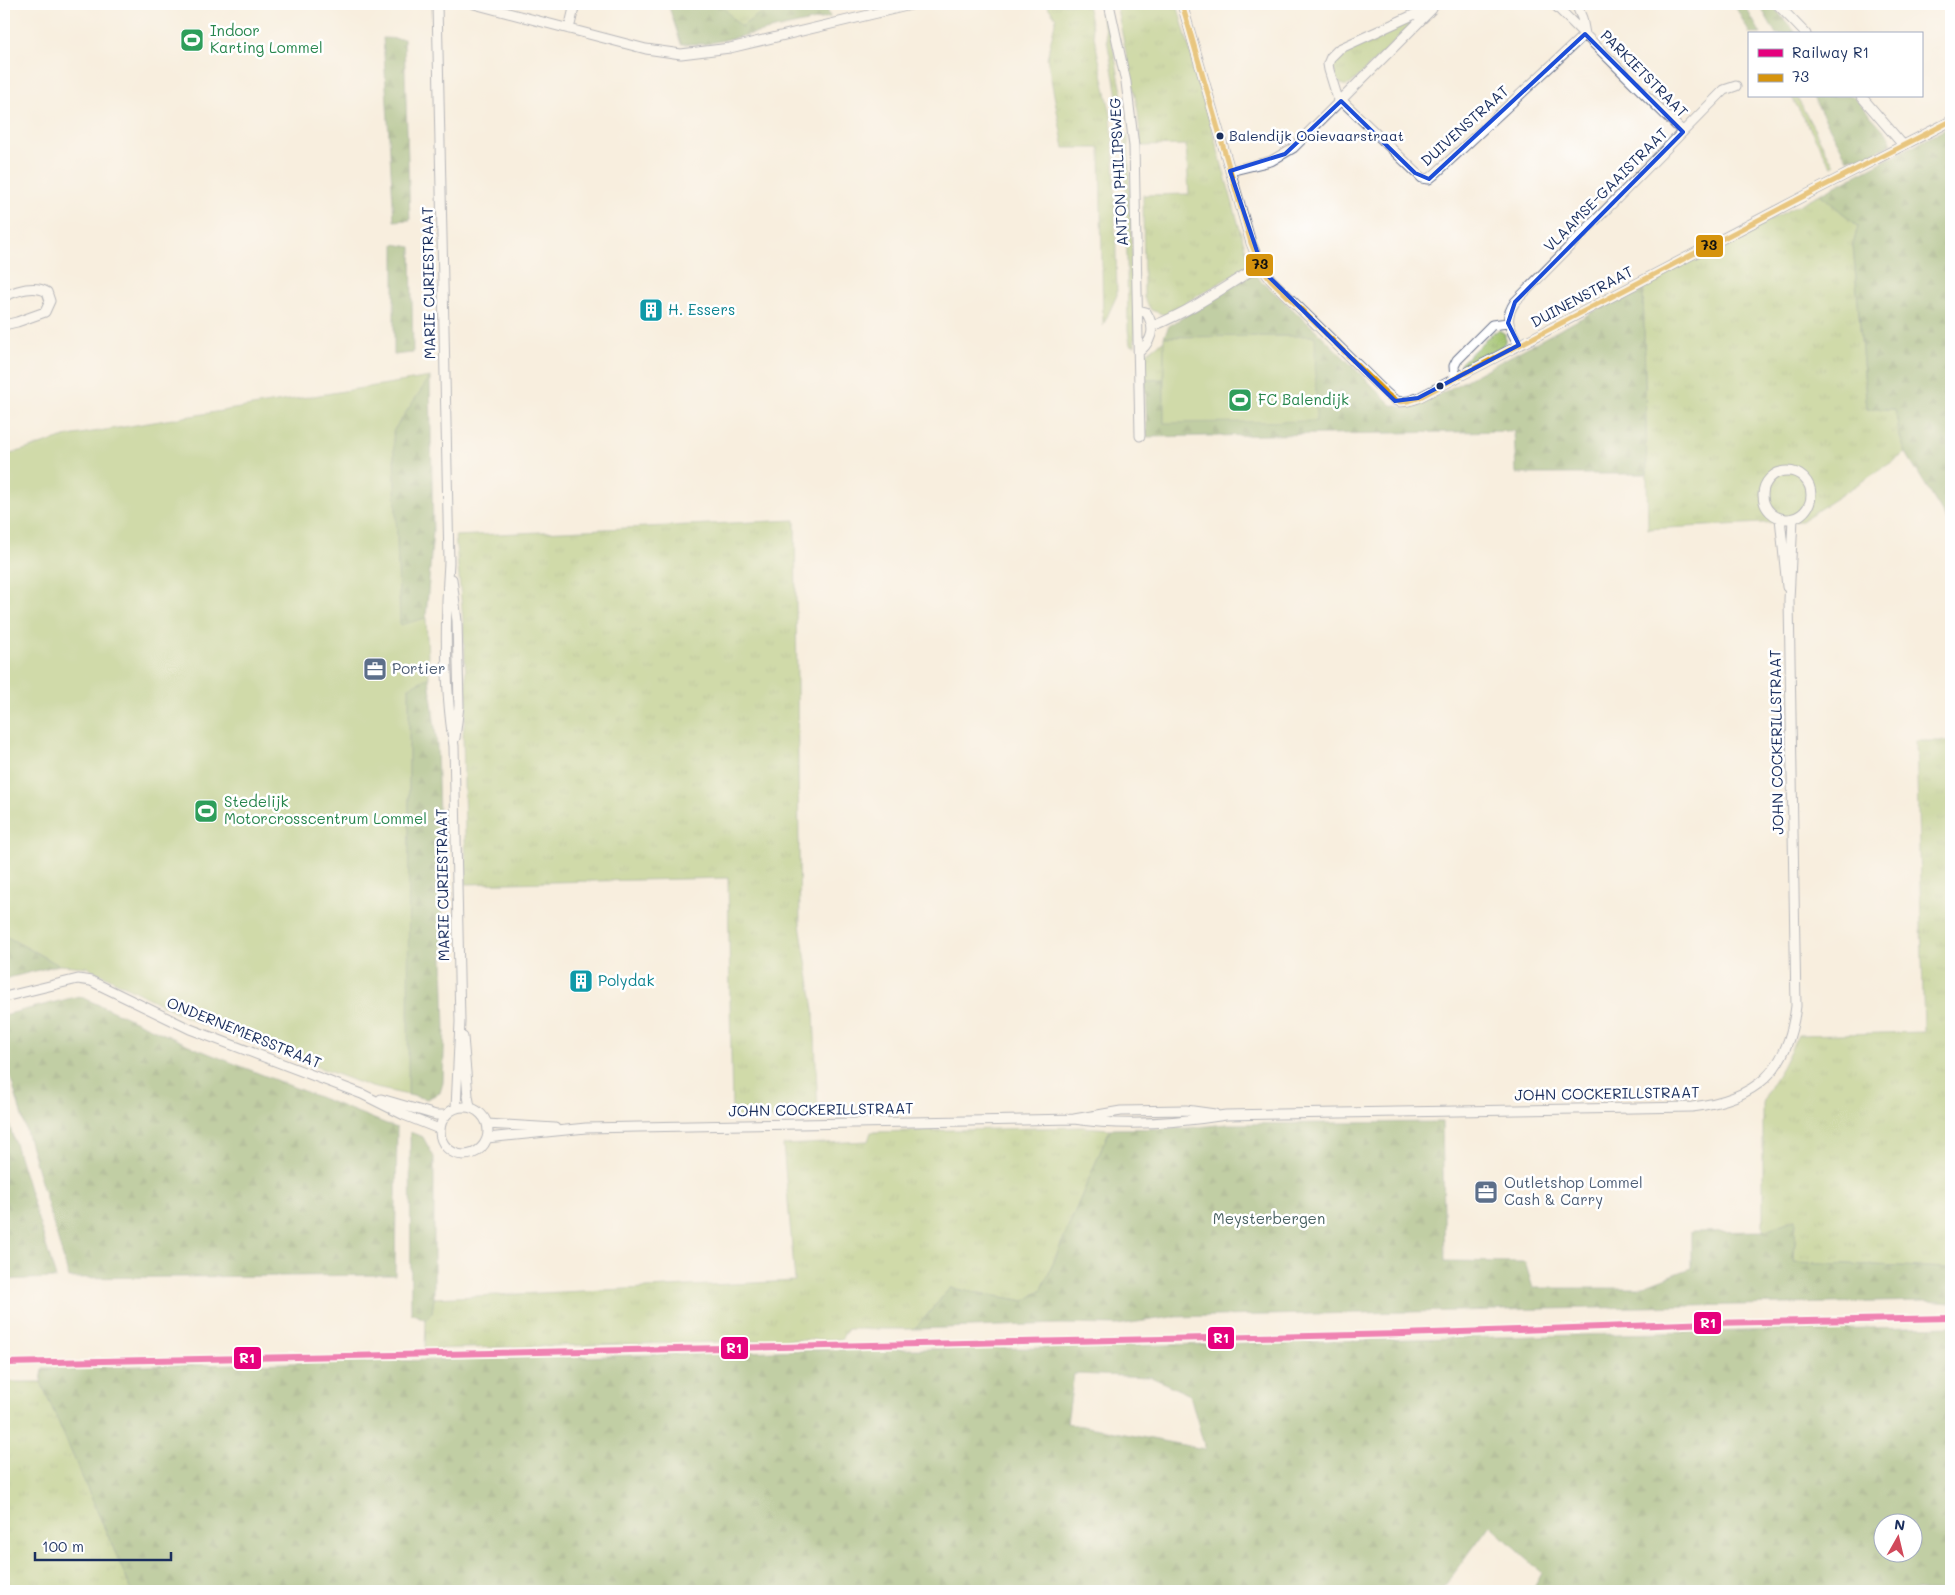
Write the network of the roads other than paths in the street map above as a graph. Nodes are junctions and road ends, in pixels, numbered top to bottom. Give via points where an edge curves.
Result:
1 (437, 4) edge
2 (474, 4) edge
3 (575, 4) edge
4 (915, 4) edge
5 (1109, 4) edge
6 (1182, 4) edge
7 (1437, 4) edge
8 (1554, 4) edge
9 (1576, 4) edge
10 (1777, 4) edge
11 (569, 29) junction
12 (1804, 32) edge
13 (1585, 34) junction
14 (1736, 86) dead end
15 (1862, 98) edge
16 (1341, 101) junction
17 (1951, 122) edge
18 (1683, 132) junction
19 (1903, 145) junction
20 (1230, 171) junction
21 (1260, 265) junction
22 (4, 296) edge
23 (1138, 310) junction
24 (1508, 323) junction
25 (4, 325) edge
26 (1153, 326) junction
27 (1519, 345) junction
28 (1139, 352) junction
29 (1454, 379) junction
30 (1140, 436) dead end
31 (1780, 518) junction
32 (1793, 518) junction
33 (1789, 600) junction
34 (4, 997) edge
35 (460, 1022) junction
36 (362, 1094) junction
37 (470, 1107) junction
38 (456, 1108) junction
39 (445, 1115) junction
40 (487, 1124) junction
41 (439, 1129) junction
42 (567, 1129) junction
43 (487, 1138) junction

1 - 35 street, MARIE CURIESTRAAT via 449,562 447,698 454,746
2 - 11 street
3 - 11 street
4 - 11 street via 730,48 696,53 646,49
5 - 23 street, ANTON PHILIPSWEG via 1131,114 1136,179
6 - 20 street, DUINENSTRAAT
7 - 16 street
7 - 16 street via 1334,53 1328,70
8 - 13 street, PARKIETSTRAAT
9 - 13 street, PARKIETSTRAAT
10 - 12 street
13 - 16 street, DUIVENSTRAAT via 1429,179 1415,173
13 - 18 street, PARKIETSTRAAT
14 - 18 street, VLAAMSE-GAAISTRAAT via 1724,90
15 - 19 street
16 - 20 street via 1285,154 1271,161
17 - 19 street, DUINENSTRAAT
18 - 24 street, VLAAMSE-GAAISTRAAT via 1515,302
19 - 27 street, DUINENSTRAAT
20 - 21 street, DUINENSTRAAT
21 - 26 street
21 - 29 street, DUINENSTRAAT via 1271,280 1395,401 1406,403
22 - 25 street via 36,288 46,292 50,301 45,312
23 - 26 street via 1146,312
23 - 28 street, ANTON PHILIPSWEG
24 - 27 street
24 - 29 street via 1492,326 1457,360
26 - 28 street via 1149,342
27 - 29 street, DUINENSTRAAT
28 - 30 street, ANTON PHILIPSWEG
31 - 32 street
31 - 32 street via 1764,502 1764,487 1774,475 1789,471 1804,478 1811,492 1807,508
31 - 33 street, JOHN COCKERILLSTRAAT
32 - 33 street, JOHN COCKERILLSTRAAT
33 - 42 street, JOHN COCKERILLSTRAAT via 1796,1006 1789,1039 1773,1069 1762,1082 1731,1100 1692,1107 1226,1115 1186,1110 1121,1111 1074,1119
34 - 36 street, ONDERNEMERSSTRAAT via 84,979 198,1033
35 - 37 street
35 - 38 street
36 - 39 street, ONDERNEMERSSTRAAT
36 - 41 street, ONDERNEMERSSTRAAT
37 - 38 street
37 - 40 street via 484,1116
38 - 39 street
39 - 41 street
40 - 42 street, JOHN COCKERILLSTRAAT
40 - 43 street
41 - 43 street via 440,1137 449,1150 463,1155 478,1150
42 - 43 street, JOHN COCKERILLSTRAAT

